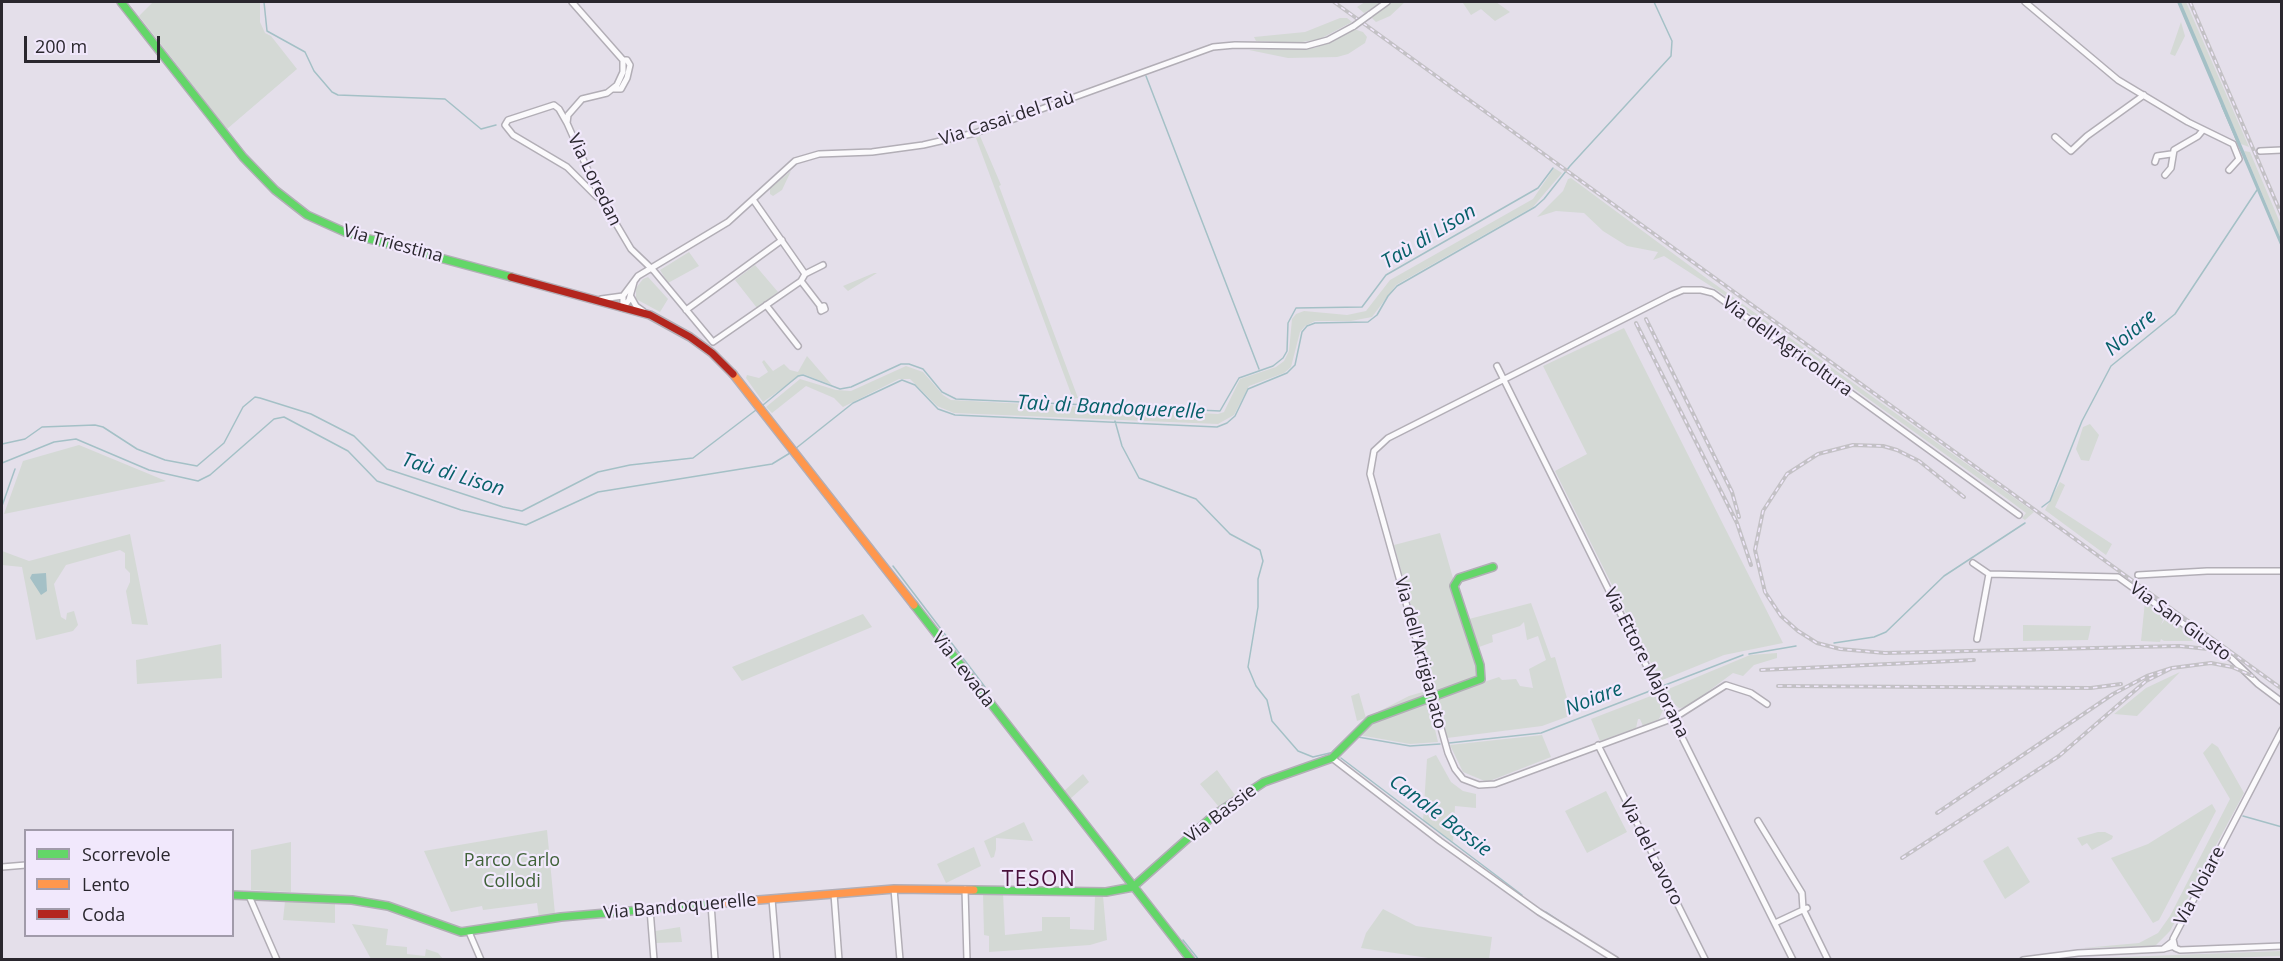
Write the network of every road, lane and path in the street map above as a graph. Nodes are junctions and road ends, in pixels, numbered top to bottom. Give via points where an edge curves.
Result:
1 (121, 2) edge
2 (572, 2) edge
3 (1387, 2) edge
4 (2025, 2) edge
5 (2144, 95) junction
6 (567, 123) junction
7 (2203, 130) junction
8 (2055, 136) dead end
9 (2282, 150) edge
10 (2260, 151) dead end
11 (2171, 154) junction
12 (2155, 162) dead end
13 (2229, 170) dead end
14 (2165, 176) dead end
15 (754, 201) junction
16 (603, 203) junction
17 (782, 240) junction
18 (823, 265) dead end
19 (650, 268) junction
20 (805, 274) junction
21 (634, 280) junction
22 (801, 281) junction
23 (623, 296) junction
24 (631, 297) junction
25 (590, 298) junction
26 (766, 305) junction
27 (820, 307) dead end
28 (623, 308) junction
29 (686, 310) junction
30 (650, 315) junction
31 (798, 346) dead end
32 (1497, 366) dead end
33 (737, 378) joint
34 (1504, 380) junction
35 (2019, 515) dead end
36 (1973, 563) dead end
37 (1493, 567) dead end
38 (2282, 571) edge
39 (1989, 574) junction
40 (2138, 575) dead end
41 (1977, 639) dead end
42 (1432, 696) junction
43 (2282, 702) edge
44 (1767, 704) dead end
45 (1674, 718) junction
46 (2282, 729) edge
47 (1598, 745) junction
48 (1332, 758) junction
49 (1758, 821) dead end
50 (24, 865) edge
51 (2, 867) edge
52 (1133, 887) junction
53 (894, 889) junction
54 (965, 889) junction
55 (234, 894) edge
56 (834, 894) junction
57 (249, 896) junction
58 (772, 899) junction
59 (711, 904) junction
60 (650, 909) junction
61 (1805, 909) junction
62 (1775, 923) junction
63 (469, 932) junction
64 (2173, 944) junction
65 (2282, 946) edge
66 (1705, 959) edge
67 (278, 960) edge
68 (481, 960) edge
69 (654, 960) edge
70 (715, 960) edge
71 (777, 960) edge
72 (839, 960) edge
73 (900, 960) edge
74 (968, 960) edge
75 (1191, 960) edge
76 (1616, 960) edge
77 (1793, 960) edge
78 (1828, 960) edge
79 (2023, 960) edge

1 - 25 main road, Via Triestina via 243,157 307,215 347,233
2 - 6 street, Via Loredan via 623,60 621,79 613,89 582,99 568,115
3 - 15 street, Via Casai del Taù, bridge via 1354,26 1306,46 1214,47 975,133 923,145 810,156 795,161
4 - 5 street via 2106,70
5 - 7 street
5 - 8 street via 2071,151
6 - 16 street, Via Loredan
6 - 16 street via 554,105 508,120 505,125 513,135 567,167
7 - 11 street
7 - 13 street via 2233,144 2239,159
9 - 10 street
11 - 12 street via 2157,156
11 - 14 street via 2171,168
15 - 17 street
15 - 19 street, Via Casai del Taù via 728,222
16 - 19 street, Via Loredan via 617,229
17 - 20 street
17 - 29 street
18 - 20 street
19 - 21 street, Via Casai del Taù
19 - 29 street, Via Loredan
20 - 22 street
21 - 23 street, Via Casai del Taù
21 - 24 street
22 - 26 street
22 - 27 street
23 - 25 street
23 - 28 street
24 - 28 street
24 - 30 street via 636,306
25 - 28 main road, Via Triestina
26 - 29 street, Via Loredan via 711,341
26 - 31 street
28 - 30 main road, Via Triestina
30 - 33 main road, Via Triestina via 712,353
32 - 34 street, Via Ettore Majorana
33 - 52 main road, Via Levada
34 - 35 street, Via dell'Agricoltura via 1683,290 1713,293
34 - 42 street, Via dell'Artigianato via 1388,438 1371,458 1370,474
34 - 45 street, Via Ettore Majorana
36 - 39 street
37 - 42 main road via 1459,578 1454,586 1481,678
38 - 40 street
39 - 41 street
39 - 43 street, Via San Giusto via 2118,577 2232,659
42 - 47 street, Via dell'Artigianato via 1455,769 1463,779 1479,785 1495,784
42 - 48 main road via 1370,720
44 - 45 street, Via dell'Artigianato via 1751,693 1726,686
45 - 47 street, Via dell'Artigianato
45 - 62 street, Via Ettore Majorana
46 - 64 street, Via Noiare
47 - 66 street, Via del Lavoro
48 - 52 main road, Via Bassie via 1264,782 1237,798
48 - 76 street via 1530,906
49 - 61 street via 1802,893
50 - 51 street
52 - 54 main road, Via Bandoquerelle via 1106,892
52 - 75 main road, Via Levada
53 - 54 main road, Via Bandoquerelle
53 - 56 main road, Via Bandoquerelle
53 - 73 street
54 - 74 street
55 - 57 main road, Via Bandoquerelle
56 - 58 main road, Via Bandoquerelle
56 - 72 street
57 - 63 main road, Via Bandoquerelle via 352,900 388,906 461,933
57 - 67 street
58 - 59 main road, Via Bandoquerelle
58 - 71 street
59 - 60 main road, Via Bandoquerelle
59 - 70 street
60 - 63 main road, Via Bandoquerelle via 555,917
60 - 69 street
61 - 62 street
61 - 78 street
62 - 77 street, Via Ettore Majorana
63 - 68 street
64 - 65 street, Via Noiare via 2180,950 2191,951
64 - 79 street via 2163,949 2061,954

